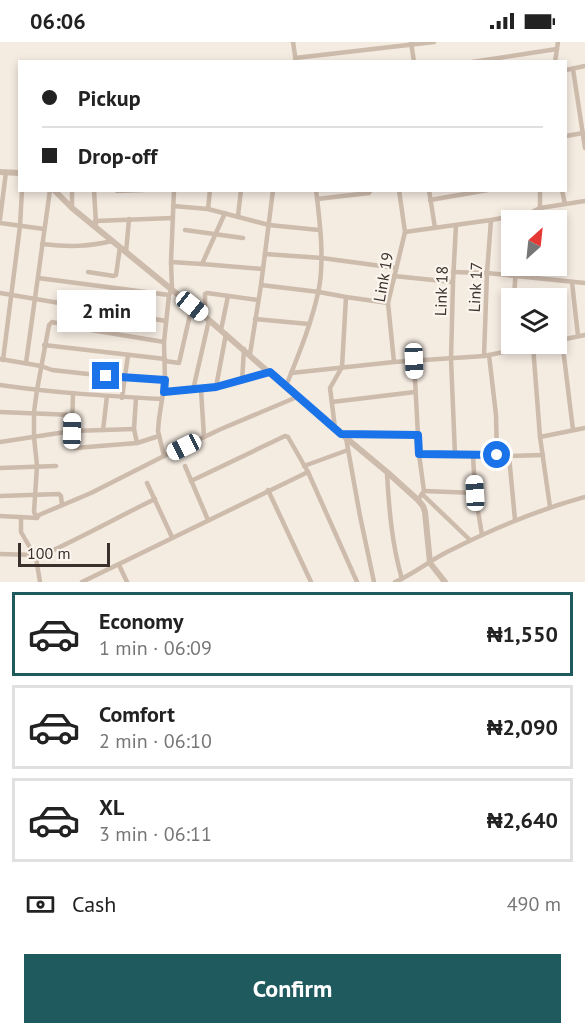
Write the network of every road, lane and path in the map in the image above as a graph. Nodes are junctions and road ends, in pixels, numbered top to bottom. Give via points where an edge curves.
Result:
1 (293, 42) edge
2 (434, 42) edge
3 (558, 42) edge
4 (411, 43) edge
5 (557, 49) junction
6 (296, 60) edge
7 (414, 60) edge
8 (485, 60) edge
9 (555, 60) edge
10 (585, 66) edge
11 (573, 69) junction
12 (567, 70) edge
13 (584, 133) edge
14 (567, 136) edge
15 (585, 148) edge
16 (3, 172) edge
17 (18, 173) edge
18 (22, 192) edge
19 (50, 192) edge
20 (56, 192) edge
21 (72, 192) edge
22 (94, 192) edge
23 (174, 192) edge
24 (210, 192) edge
25 (241, 192) edge
26 (273, 192) edge
27 (316, 192) edge
28 (370, 192) edge
29 (399, 192) edge
30 (429, 192) edge
31 (476, 192) edge
32 (540, 192) edge
33 (562, 192) edge
34 (346, 193) edge
35 (317, 199) junction
36 (430, 200) junction
37 (585, 201) edge
38 (565, 204) junction
39 (173, 206) junction
40 (72, 208) junction
41 (540, 208) junction
42 (208, 209) junction
43 (536, 210) edge
44 (225, 213) junction
45 (238, 216) junction
46 (173, 218) junction
47 (129, 219) junction
48 (501, 219) edge
49 (491, 220) junction
50 (0, 221) edge
51 (95, 221) junction
52 (268, 225) junction
53 (456, 225) junction
54 (20, 226) junction
55 (97, 228) junction
56 (435, 228) junction
57 (44, 229) junction
58 (185, 230) dead end
59 (319, 230) junction
60 (405, 232) junction
61 (217, 234) junction
62 (243, 238) dead end
63 (112, 241) junction
64 (42, 244) junction
65 (120, 247) junction
66 (126, 252) junction
67 (265, 254) junction
68 (322, 258) junction
69 (171, 262) junction
70 (202, 264) junction
71 (396, 268) junction
72 (263, 269) junction
73 (88, 272) dead end
74 (453, 273) junction
75 (487, 273) junction
76 (501, 274) edge
77 (394, 276) junction
78 (515, 276) joint
79 (38, 278) junction
80 (453, 282) junction
81 (572, 282) junction
82 (585, 283) edge
83 (261, 285) junction
84 (514, 288) edge
85 (170, 292) junction
86 (319, 292) junction
87 (0, 293) edge
88 (11, 295) junction
89 (228, 296) junction
90 (346, 297) junction
91 (36, 298) junction
92 (258, 300) junction
93 (388, 303) junction
94 (81, 306) junction
95 (192, 306) junction
96 (207, 318) junction
97 (255, 319) junction
98 (166, 321) junction
99 (309, 324) junction
100 (79, 328) junction
101 (224, 332) junction
102 (585, 335) edge
103 (578, 336) junction
104 (567, 338) edge
105 (164, 342) junction
106 (44, 345) junction
107 (247, 352) junction
108 (501, 353) edge
109 (534, 354) edge
110 (561, 354) edge
111 (128, 355) junction
112 (487, 355) junction
113 (2, 359) edge
114 (451, 359) junction
115 (165, 360) junction
116 (414, 361) junction
117 (394, 362) junction
118 (26, 363) junction
119 (41, 366) junction
120 (342, 367) junction
121 (270, 372) junction
122 (291, 373) junction
123 (124, 378) junction
124 (165, 380) junction
125 (242, 381) junction
126 (0, 385) edge
127 (286, 386) junction
128 (216, 387) junction
129 (37, 390) junction
130 (194, 390) junction
131 (201, 390) junction
132 (164, 392) junction
133 (416, 392) junction
134 (73, 393) junction
135 (107, 396) junction
136 (297, 397) junction
137 (122, 398) junction
138 (136, 398) junction
139 (162, 399) junction
140 (332, 402) junction
141 (0, 412) edge
142 (34, 412) junction
143 (73, 415) junction
144 (335, 428) junction
145 (585, 428) edge
146 (135, 429) junction
147 (103, 430) junction
148 (573, 430) junction
149 (72, 431) junction
150 (418, 435) junction
151 (159, 436) junction
152 (344, 436) junction
153 (34, 437) junction
154 (204, 437) junction
155 (540, 437) junction
156 (0, 442) edge
157 (137, 443) junction
158 (348, 450) junction
159 (419, 454) junction
160 (455, 455) junction
161 (473, 455) junction
162 (497, 455) junction
163 (543, 455) junction
164 (164, 456) junction
165 (509, 456) junction
166 (37, 466) junction
167 (56, 466) dead end
168 (185, 466) dead end
169 (304, 466) junction
170 (0, 468) edge
171 (308, 472) junction
172 (387, 472) junction
173 (191, 481) junction
174 (147, 483) dead end
175 (268, 490) junction
176 (475, 493) junction
177 (36, 494) junction
178 (421, 495) junction
179 (0, 496) edge
180 (585, 497) edge
181 (156, 499) junction
182 (62, 505) junction
183 (550, 507) junction
184 (0, 516) edge
185 (21, 517) junction
186 (37, 518) junction
187 (208, 520) junction
188 (515, 520) junction
189 (482, 535) junction
190 (172, 537) junction
191 (470, 540) junction
192 (0, 554) edge
193 (35, 556) junction
194 (430, 563) junction
195 (118, 565) junction
196 (402, 580) edge
197 (40, 582) edge
198 (82, 582) edge
199 (127, 582) edge
200 (311, 582) edge
201 (357, 582) edge
202 (374, 582) edge
203 (395, 582) edge
204 (445, 582) edge

1 - 6 street
2 - 4 street
3 - 5 street
4 - 6 street
4 - 7 street
5 - 8 street
5 - 9 street
10 - 11 street
11 - 12 street
11 - 13 street
13 - 14 street
13 - 15 street
16 - 17 street
16 - 50 street
18 - 54 street
19 - 57 street
20 - 40 street
21 - 40 street
22 - 51 street
23 - 39 street
24 - 42 street
25 - 45 street
26 - 52 street
27 - 35 street
28 - 34 street
29 - 60 street
30 - 36 street
31 - 36 street
32 - 41 street
33 - 38 street
34 - 35 street
35 - 59 street
36 - 56 street
37 - 38 street
38 - 41 street
39 - 42 street
39 - 46 street
40 - 55 street
41 - 43 street
42 - 44 street
44 - 45 street
44 - 61 street
45 - 52 street
46 - 47 street
46 - 69 street
47 - 51 street
47 - 66 street
48 - 49 street
49 - 53 street
49 - 75 street, Link 17
50 - 54 street
51 - 55 street
52 - 59 street
52 - 67 street
53 - 56 street
53 - 74 street, Link 18
54 - 57 street
54 - 88 street
55 - 63 street
56 - 60 street
57 - 64 street
58 - 61 street
59 - 68 street
60 - 71 street, Link 19
61 - 62 street
61 - 70 street
63 - 64 street via 67,247
63 - 65 street
64 - 79 street
65 - 66 street
65 - 73 street via 116,275
66 - 85 street
67 - 68 street
67 - 72 street
68 - 71 street
68 - 86 street
69 - 70 street
69 - 85 street
70 - 72 street
71 - 77 street, Link 19
72 - 83 street
74 - 75 street
74 - 80 street, Link 18
75 - 76 street
75 - 112 street, Link 17
77 - 80 street
77 - 93 street, Link 19
78 - 81 street
78 - 84 street
79 - 85 street
79 - 91 street
80 - 114 street, Link 18
81 - 82 street
81 - 103 street
83 - 86 street
83 - 92 street
85 - 95 street
85 - 98 street
86 - 90 street
86 - 99 street
87 - 88 street
88 - 91 street
88 - 113 street
89 - 92 street
89 - 96 street via 205,294
89 - 101 street
90 - 93 street
90 - 120 street
91 - 94 street
91 - 118 street
92 - 97 street
93 - 117 street, Link 19
94 - 98 street
94 - 100 street
95 - 96 street
95 - 115 street via 179,363
96 - 101 street
96 - 130 street
97 - 99 street
97 - 107 street
98 - 105 street
99 - 122 street
100 - 105 street
100 - 106 street via 52,322
101 - 107 street
101 - 128 street
102 - 103 street
103 - 104 street
105 - 115 street
106 - 111 street
106 - 119 street
107 - 121 street
107 - 125 street
108 - 112 street
109 - 155 street
110 - 148 street
111 - 115 street
111 - 123 street
112 - 114 street
112 - 162 street, Link 17
113 - 118 street
114 - 116 street
114 - 160 street, Link 18
115 - 124 street
116 - 117 street
116 - 133 street
117 - 120 street
118 - 119 street
119 - 123 street
119 - 129 street
120 - 122 street
120 - 140 street via 330,388
121 - 125 street
121 - 127 street
122 - 127 street
123 - 124 street
123 - 137 street
124 - 132 street
125 - 128 street
126 - 129 street
127 - 136 street
128 - 131 street
129 - 134 street
129 - 142 street
130 - 131 street
130 - 132 street
131 - 154 street
132 - 139 street
133 - 140 street
133 - 150 street
134 - 135 street
134 - 143 street
135 - 137 street
135 - 147 street
136 - 144 street
136 - 154 street
137 - 138 street
138 - 139 street
138 - 146 street
139 - 151 street
140 - 144 street
141 - 142 street
142 - 143 street
142 - 153 street
143 - 149 street
144 - 152 street
145 - 148 street
146 - 147 street
146 - 157 street
147 - 149 street
148 - 155 street
149 - 153 street
149 - 157 street via 75,448
150 - 152 street
150 - 159 street
151 - 157 street
151 - 164 street
152 - 158 street
152 - 172 street
153 - 156 street
153 - 166 street
154 - 164 street
155 - 163 street
158 - 169 street
158 - 202 street
159 - 160 street
159 - 178 street
160 - 161 street
161 - 162 street
161 - 176 street
162 - 165 street
163 - 165 street
163 - 183 street
164 - 182 street
165 - 188 street
166 - 167 street
166 - 170 street
166 - 177 street
168 - 173 street
169 - 171 street
169 - 173 street via 287,436
171 - 175 street
171 - 201 street
172 - 178 street
172 - 196 street via 391,526
173 - 187 street
174 - 181 street
175 - 187 street
175 - 200 street
176 - 178 street
176 - 189 street
177 - 179 street
177 - 182 street via 59,494
177 - 186 street
178 - 191 street
178 - 194 street
180 - 183 street
181 - 190 street
181 - 193 street via 67,545
182 - 186 street
183 - 188 street
184 - 185 street
185 - 186 street
185 - 193 street via 21,532
187 - 190 street
188 - 189 street
189 - 191 street
190 - 195 street
191 - 194 street
192 - 193 street
193 - 197 street
194 - 196 street
194 - 204 street
195 - 198 street
195 - 199 street
196 - 203 street

